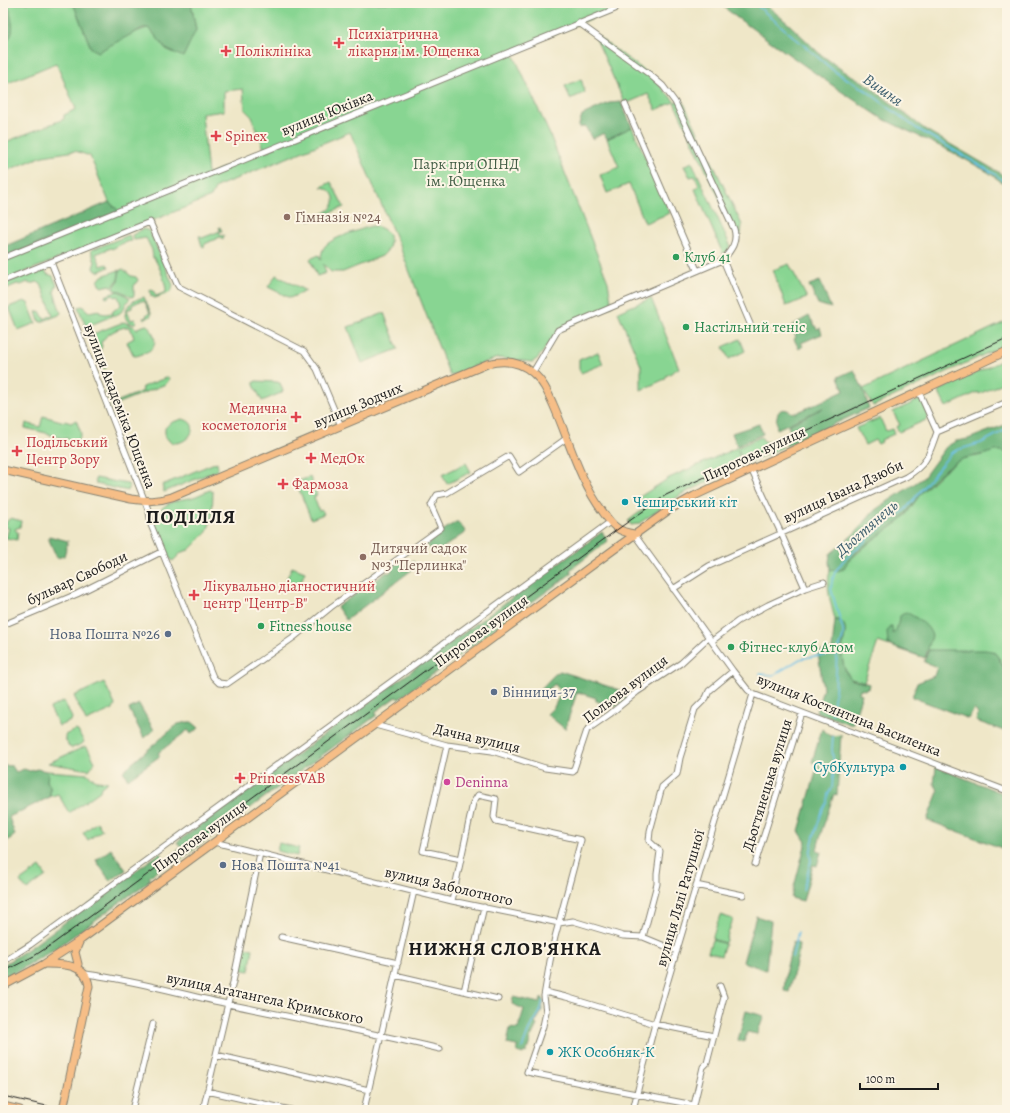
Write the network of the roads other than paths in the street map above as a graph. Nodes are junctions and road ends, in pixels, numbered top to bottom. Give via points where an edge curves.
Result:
1 (615, 9) dead end
2 (579, 23) junction
3 (625, 104) dead end
4 (3, 258) edge
5 (723, 260) junction
6 (51, 262) junction
7 (697, 270) junction
8 (3, 281) edge
9 (751, 326) dead end
10 (1007, 351) edge
11 (533, 372) junction
12 (919, 392) junction
13 (1007, 402) edge
14 (341, 426) junction
15 (937, 432) junction
16 (568, 438) junction
17 (751, 469) junction
18 (3, 470) edge
19 (145, 501) junction
20 (610, 522) junction
21 (781, 533) junction
22 (634, 534) junction
23 (161, 552) junction
24 (824, 582) dead end
25 (673, 588) junction
26 (805, 588) junction
27 (3, 625) edge
28 (711, 639) junction
29 (733, 671) junction
30 (753, 694) junction
31 (802, 713) junction
32 (375, 724) junction
33 (447, 745) junction
34 (573, 772) joint
35 (1007, 791) edge
36 (214, 842) junction
37 (260, 853) junction
38 (461, 859) junction
39 (755, 864) dead end
40 (696, 886) junction
41 (414, 891) junction
42 (743, 895) dead end
43 (452, 901) junction
44 (484, 907) junction
45 (559, 924) junction
46 (281, 937) dead end
47 (643, 937) junction
48 (82, 939) junction
49 (63, 951) junction
50 (677, 951) junction
51 (3, 962) edge
52 (398, 963) junction
53 (44, 964) junction
54 (80, 969) junction
55 (395, 975) junction
56 (3, 986) edge
57 (720, 986) dead end
58 (464, 991) junction
59 (545, 992) junction
60 (498, 999) dead end
61 (228, 1004) junction
62 (153, 1024) dead end
63 (655, 1024) junction
64 (382, 1035) junction
65 (714, 1036) junction
66 (440, 1049) dead end
67 (216, 1055) junction
68 (369, 1090) junction
69 (207, 1091) junction
70 (637, 1095) junction
71 (3, 1106) edge
72 (20, 1110) edge
73 (63, 1110) edge
74 (132, 1110) edge
75 (203, 1110) edge
76 (291, 1110) edge
77 (364, 1110) edge
78 (633, 1110) edge

1 - 2 street, вулиця Юківка
2 - 4 street, вулиця Юківка
2 - 5 street via 664,86 672,98 735,232 734,246
3 - 7 street
5 - 7 street
5 - 9 street
6 - 8 street
6 - 14 street via 150,222 179,287 304,351 317,369
6 - 19 street, вулиця Академіка Ющенка
7 - 11 street via 558,330
10 - 12 main road, Пирогова вулиця
11 - 14 main road, вулиця Зодчих via 508,362 487,364
11 - 16 main road via 546,390
12 - 15 street
12 - 17 main road, Пирогова вулиця
13 - 15 street
14 - 19 main road, вулиця Зодчих via 172,497 159,501
15 - 21 street, вулиця Івана Дзюби via 926,459 916,471
16 - 20 main road via 586,484
16 - 23 street, вулиця Академіка Ющенка via 519,472 509,456 447,493 437,495 431,505 440,528 227,684 218,683 213,677
17 - 21 street
17 - 22 main road, Пирогова вулиця via 680,503
18 - 19 main road, вулиця Зодчих
19 - 23 street, вулиця Академіка Ющенка
20 - 22 main road via 622,531
20 - 51 street, Пирогова вулиця
21 - 25 street, вулиця Івана Дзюби via 709,566
21 - 26 street
22 - 25 street, вулиця Костянтина Василенка
22 - 32 main road, Пирогова вулиця
23 - 27 street, бульвар Свободи via 78,594
24 - 26 street, Польова вулиця
25 - 28 street, вулиця Костянтина Василенка
26 - 28 street, Польова вулиця via 738,621
28 - 29 street, вулиця Костянтина Василенка
28 - 34 street, Польова вулиця via 587,730
29 - 30 street, вулиця Костянтина Василенка
29 - 47 street via 709,691 695,709 677,774 662,787 649,841 660,851 657,884
30 - 31 street, вулиця Костянтина Василенка
30 - 40 street, вулиця Лялі Ратушної
31 - 35 street, вулиця Костянтина Василенка
31 - 39 street, Дьогтянецька вулиця
32 - 33 street, Дачна вулиця
32 - 36 main road, Пирогова вулиця
33 - 34 street, Дачна вулиця via 492,752 545,768
33 - 38 street via 423,851
36 - 37 street, вулиця Заболотного
36 - 48 main road, Пирогова вулиця
37 - 41 street, вулиця Заболотного
37 - 61 street
38 - 43 street
38 - 45 street via 473,803 478,795 496,799 496,821 581,840
40 - 42 street
40 - 50 street, вулиця Лялі Ратушної
41 - 43 street, вулиця Заболотного
41 - 52 street
43 - 44 street, вулиця Заболотного
44 - 45 street, вулиця Заболотного
44 - 58 street
45 - 47 street, вулиця Заболотного via 572,921 623,936
45 - 59 street
46 - 52 street
47 - 50 street, вулиця Заболотного
48 - 49 main road, Пирогова вулиця
48 - 54 main road via 75,952
49 - 53 main road, Пирогова вулиця
49 - 54 main road via 68,952
50 - 63 street, вулиця Лялі Ратушної
52 - 55 street
53 - 54 main road
53 - 56 main road, Пирогова вулиця
54 - 61 street, вулиця Агатангела Кримського
54 - 73 main road via 89,980 88,993
55 - 58 street
55 - 64 street
57 - 65 street via 724,997
58 - 60 street
59 - 63 street
59 - 70 street via 546,1012 543,1026 527,1072
61 - 64 street, вулиця Агатангела Кримського
61 - 67 street
62 - 74 street
63 - 65 street
63 - 70 street, вулиця Лялі Ратушної
64 - 66 street, вулиця Агатангела Кримського
64 - 68 street
65 - 70 street via 694,1107
67 - 68 street
67 - 69 street
68 - 77 street
69 - 75 street
69 - 76 street
70 - 78 street, вулиця Лялі Ратушної
71 - 72 main road

